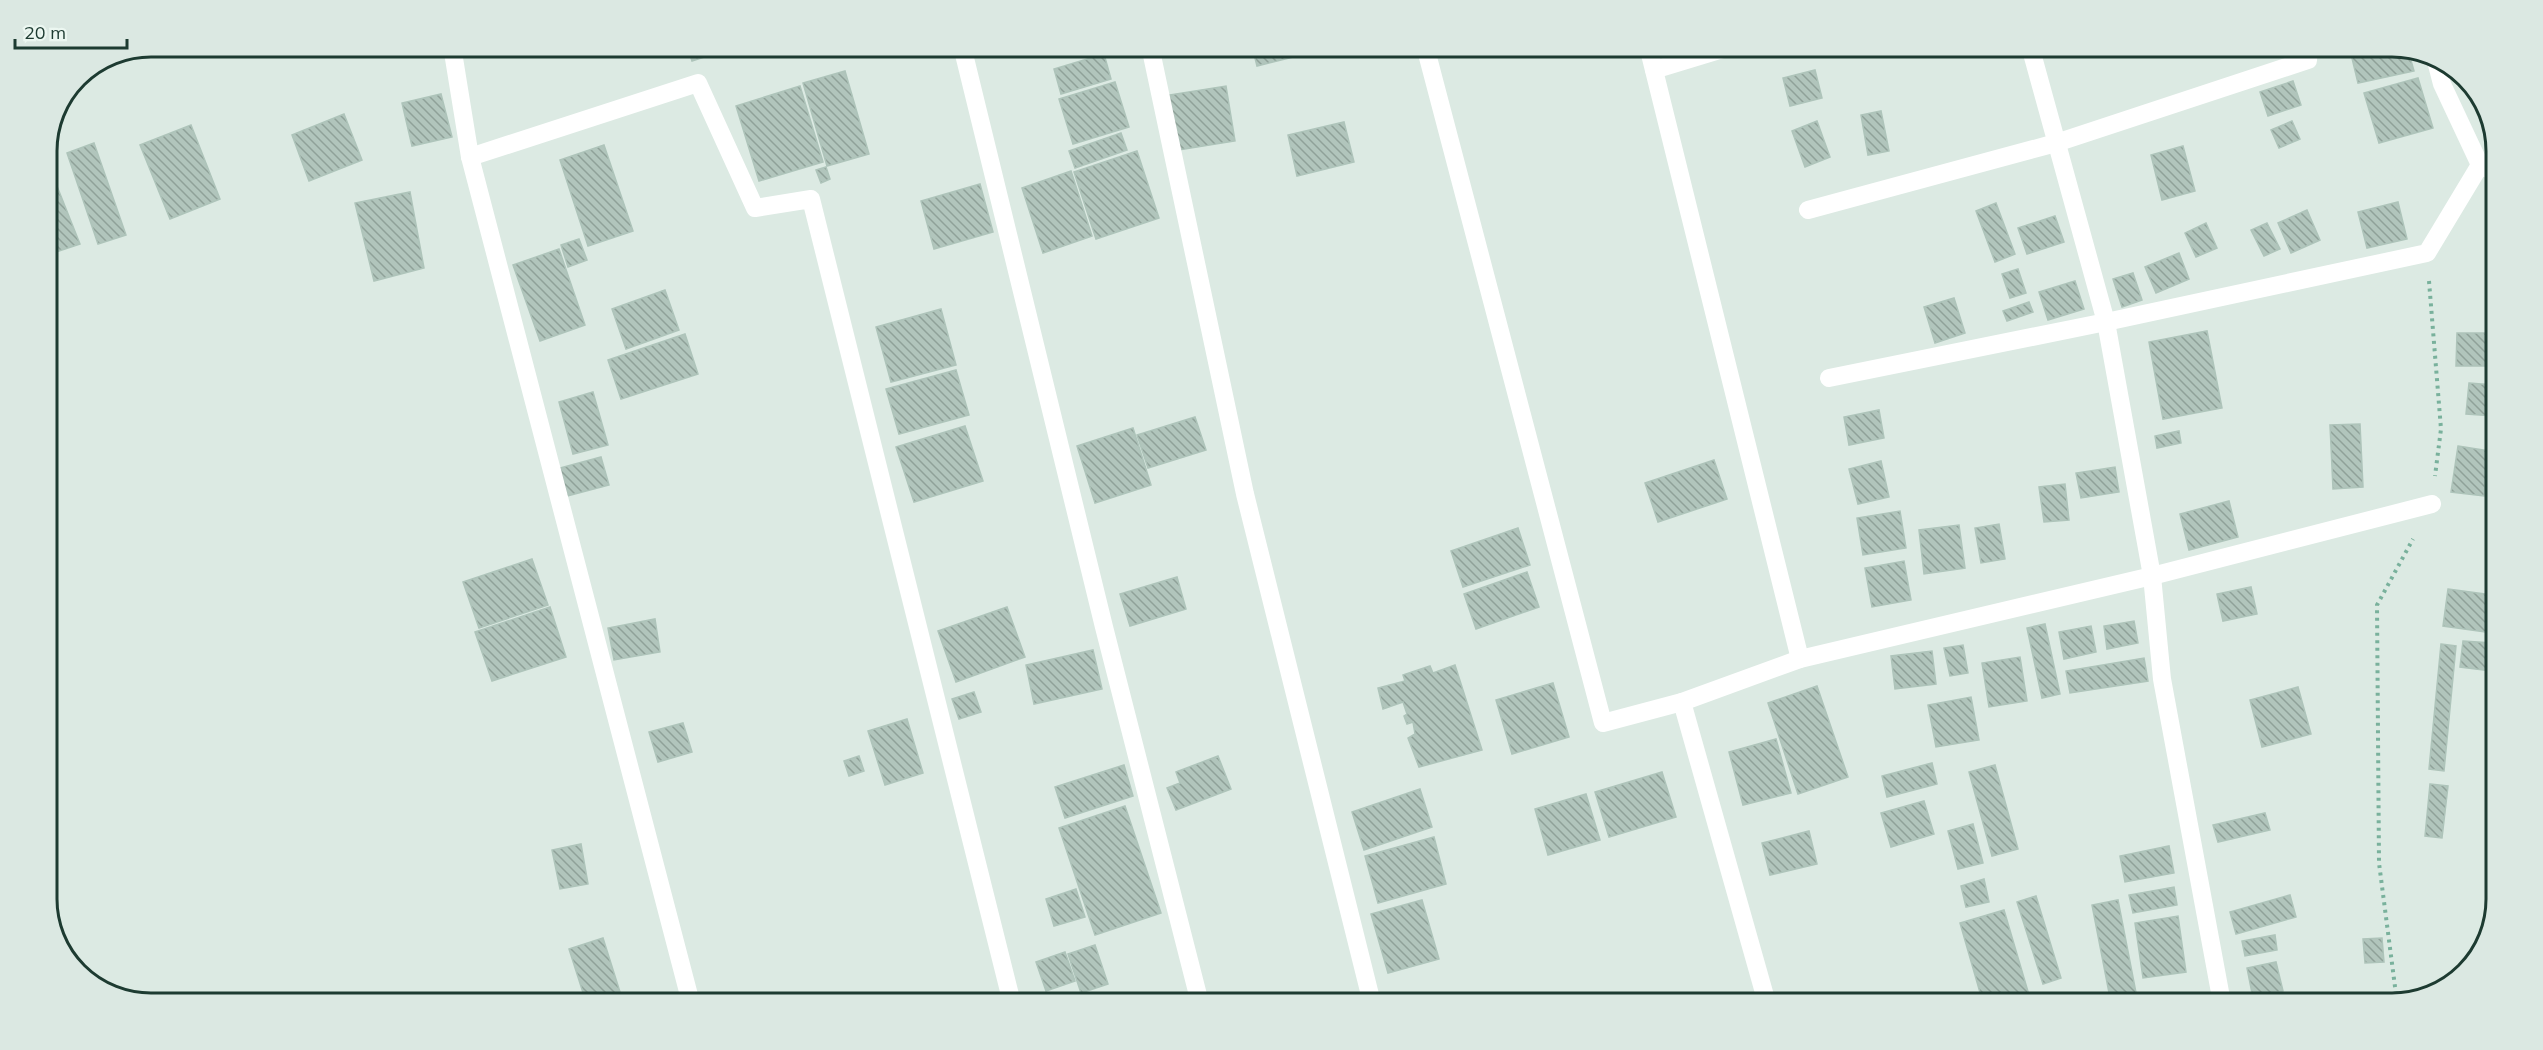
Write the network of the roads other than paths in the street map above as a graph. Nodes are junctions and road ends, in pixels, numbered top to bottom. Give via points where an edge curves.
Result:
1 (454, 57) edge
2 (965, 57) edge
3 (1152, 57) edge
4 (1428, 57) edge
5 (1651, 57) edge
6 (1697, 57) edge
7 (2033, 57) edge
8 (2308, 57) edge
9 (1654, 70) junction
10 (2438, 70) edge
11 (2056, 143) junction
12 (470, 157) junction
13 (2486, 165) edge
14 (2486, 172) edge
15 (1808, 210) dead end
16 (2106, 322) junction
17 (1829, 378) dead end
18 (2432, 504) road end
19 (2152, 576) junction
20 (1800, 659) junction
21 (1682, 702) junction
22 (688, 993) edge
23 (1009, 993) edge
24 (1197, 993) edge
25 (1369, 993) edge
26 (1764, 993) edge
27 (2220, 993) edge

1 - 12 street
2 - 24 street
3 - 25 street via 1245,494
4 - 21 street via 1603,723
5 - 9 street
6 - 9 street
7 - 11 street
8 - 11 street
9 - 20 street
10 - 13 street via 2442,84
11 - 15 street
11 - 16 street
12 - 22 street
12 - 23 street via 698,83 755,208 810,199
14 - 16 street via 2427,253
16 - 17 street
16 - 19 street
18 - 19 street
19 - 20 street
19 - 27 street via 2162,680
20 - 21 street
21 - 26 street

